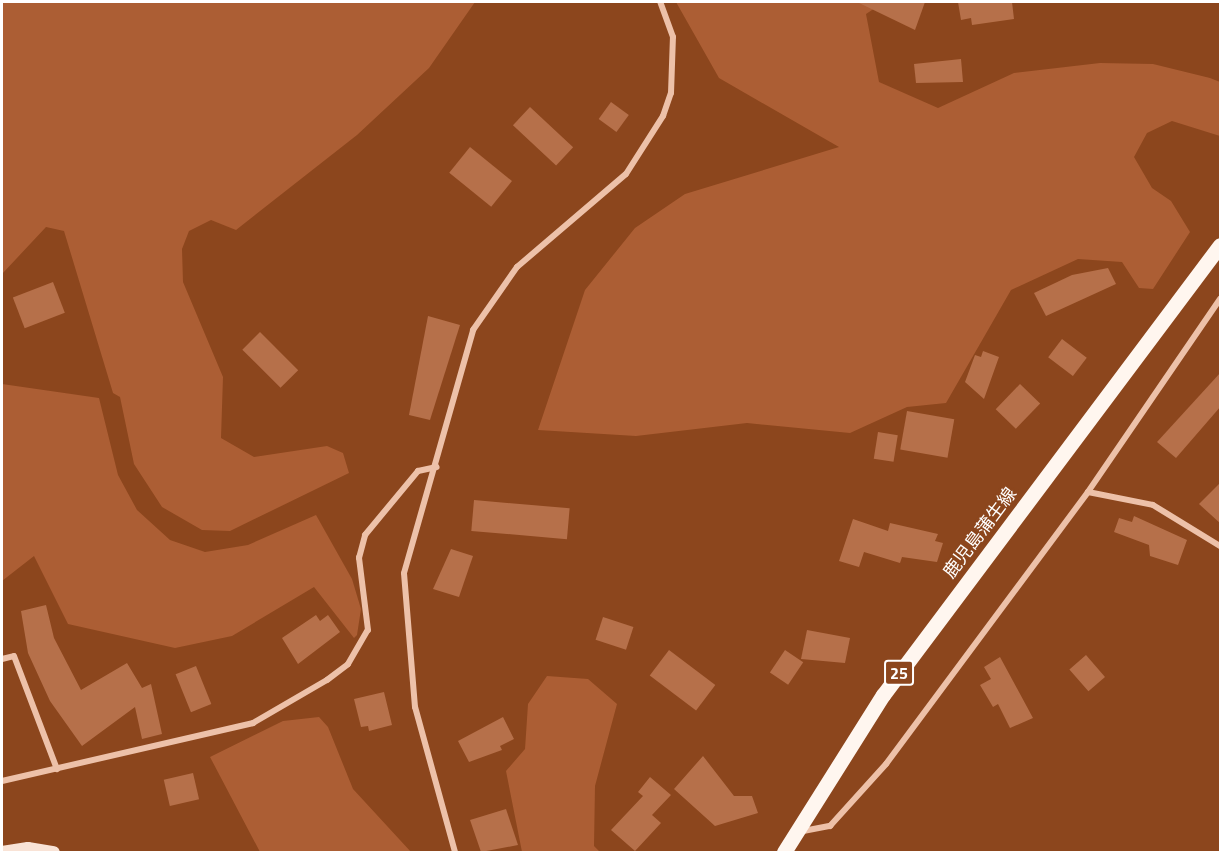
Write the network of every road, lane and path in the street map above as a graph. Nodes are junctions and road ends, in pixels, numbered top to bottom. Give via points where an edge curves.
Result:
1 (660, 2) edge
2 (1219, 254) edge
3 (1221, 299) edge
4 (437, 467) junction
5 (1088, 492) junction
6 (1221, 546) edge
7 (2, 659) edge
8 (57, 770) junction
9 (2, 781) edge
10 (795, 832) junction
11 (2, 852) edge
12 (54, 852) edge
13 (455, 852) edge
14 (784, 852) edge

1 - 4 street via 673,37 673,68 671,93 655,135 626,174 537,248 492,298 473,330
2 - 10 main road, 鹿児島蒲生線 / 25 via 883,695
3 - 5 street
4 - 8 street via 418,471 365,535 359,558 368,630 348,664 253,723
4 - 13 street via 404,573 405,609 415,708
5 - 6 street via 1153,505
5 - 10 street via 886,764 830,826
7 - 8 street via 14,656
8 - 9 street
10 - 14 main road, 鹿児島蒲生線 / 25
11 - 12 street via 28,848

